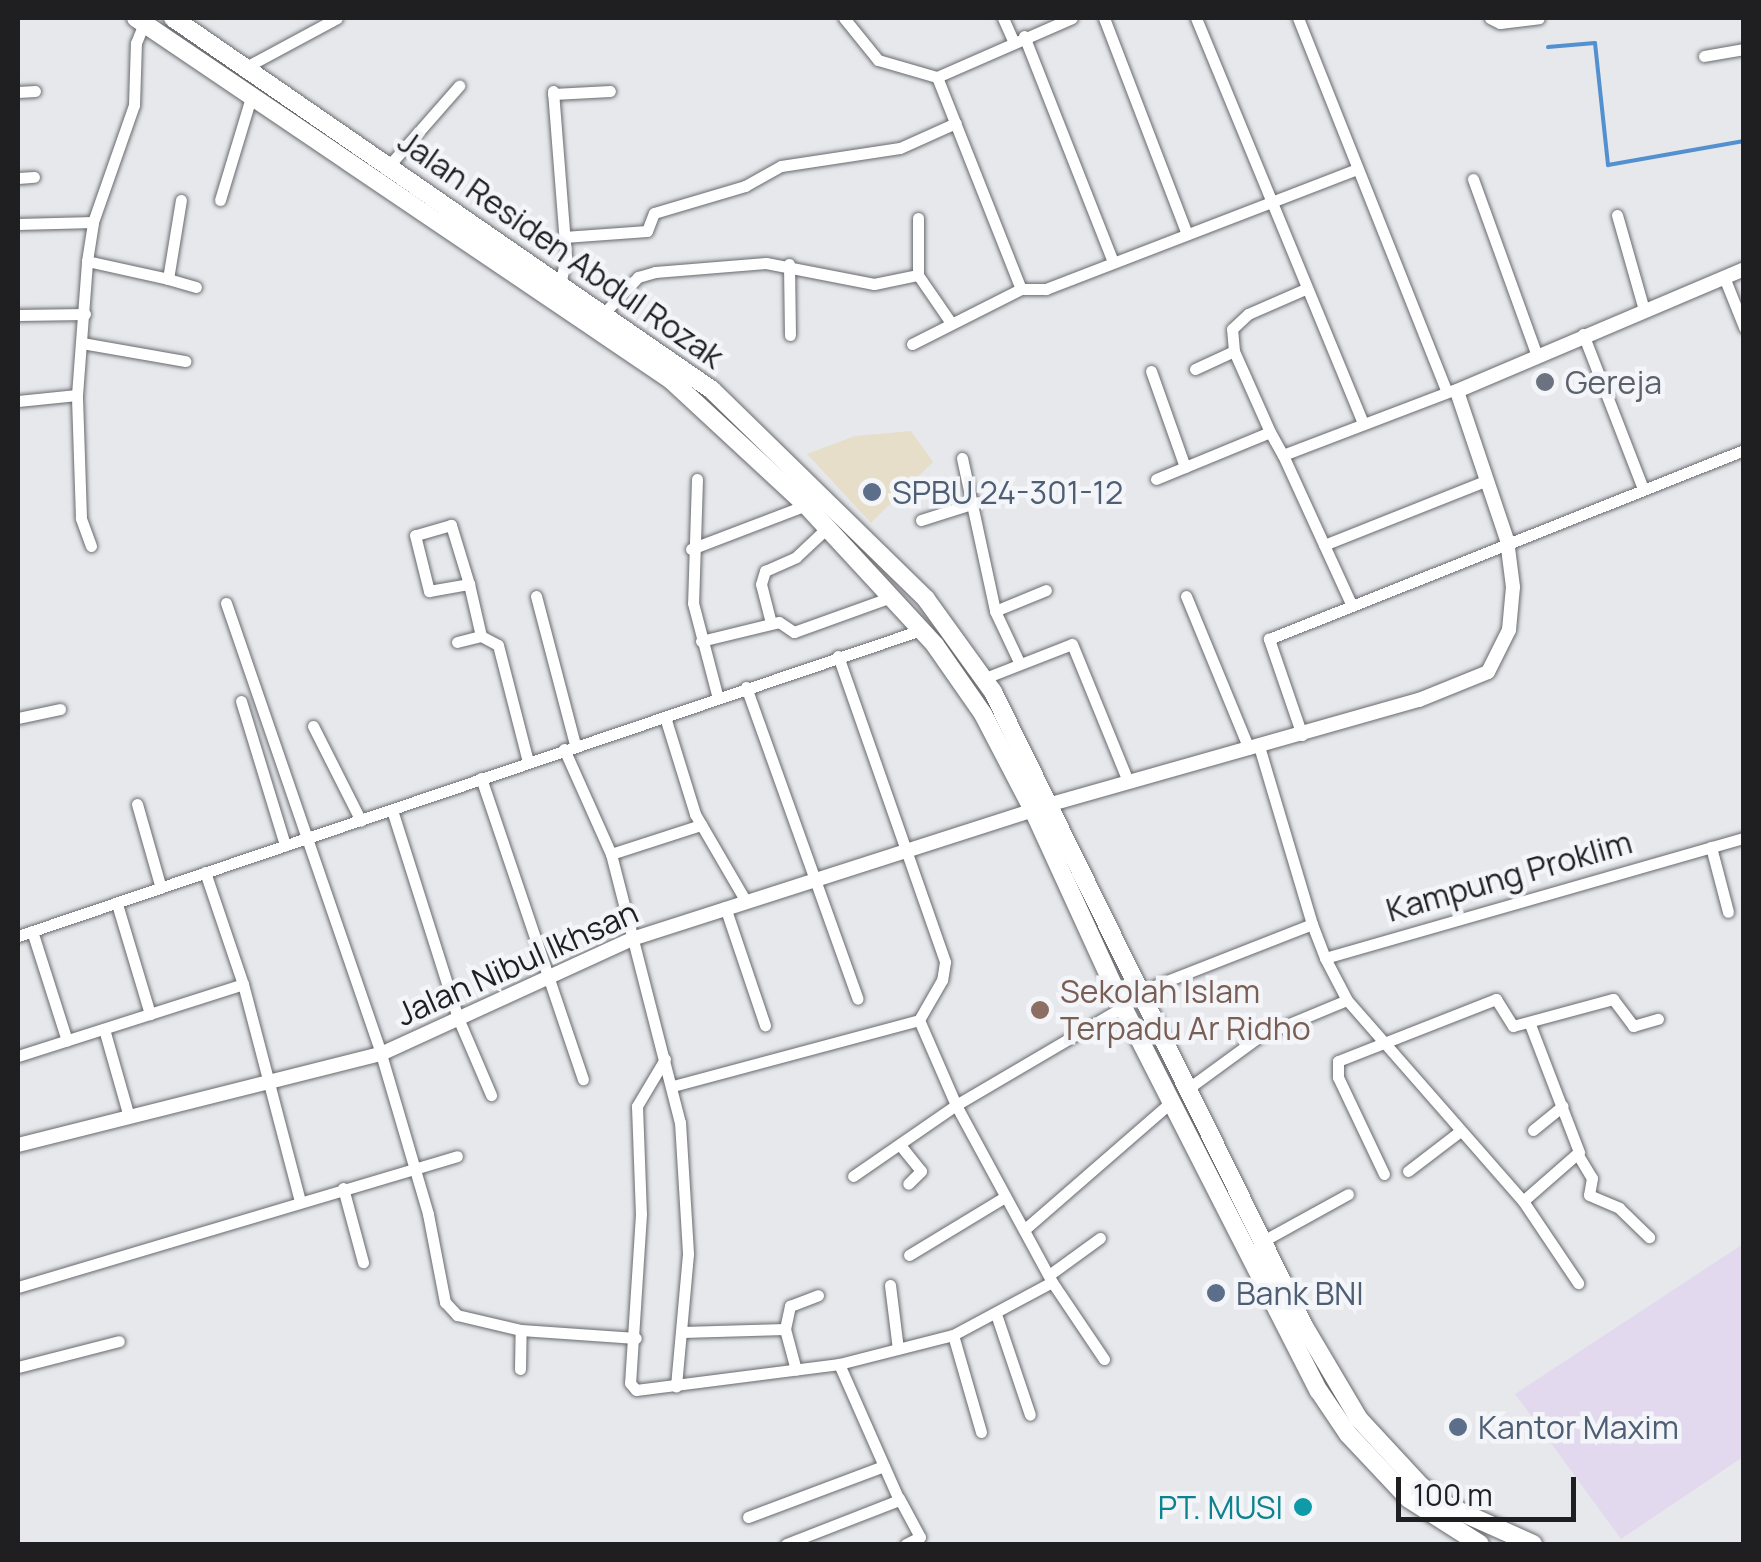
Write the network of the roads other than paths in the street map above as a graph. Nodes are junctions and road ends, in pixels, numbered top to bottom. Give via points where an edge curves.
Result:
1 (173, 18) edge
2 (337, 18) edge
3 (844, 18) edge
4 (1002, 18) edge
5 (1072, 18) edge
6 (1104, 18) edge
7 (1196, 18) edge
8 (1298, 18) edge
9 (1490, 18) edge
10 (1539, 18) edge
11 (140, 20) edge
12 (1018, 38) junction
13 (1744, 50) edge
14 (1704, 56) dead end
15 (246, 68) junction
16 (938, 77) junction
17 (460, 86) dead end
18 (610, 91) dead end
19 (18, 92) edge
20 (36, 92) dead end
21 (251, 97) junction
22 (956, 123) junction
23 (1355, 170) junction
24 (382, 171) junction
25 (18, 178) edge
26 (34, 178) dead end
27 (1472, 179) dead end
28 (1266, 199) junction
29 (181, 200) dead end
30 (220, 200) dead end
31 (1617, 215) dead end
32 (918, 218) dead end
33 (93, 222) junction
34 (18, 224) edge
35 (1186, 232) junction
36 (564, 238) junction
37 (1112, 259) junction
38 (87, 262) junction
39 (788, 264) junction
40 (1744, 269) edge
41 (918, 275) junction
42 (1724, 277) junction
43 (168, 279) junction
44 (560, 280) junction
45 (196, 287) dead end
46 (1021, 290) junction
47 (1304, 290) junction
48 (1644, 310) junction
49 (606, 311) junction
50 (85, 314) junction
51 (18, 315) edge
52 (949, 320) junction
53 (1744, 327) edge
54 (1584, 334) junction
55 (790, 335) dead end
56 (82, 343) junction
57 (912, 344) dead end
58 (1234, 351) junction
59 (1536, 354) junction
60 (185, 361) dead end
61 (1195, 369) dead end
62 (1151, 371) dead end
63 (1451, 390) junction
64 (77, 394) junction
65 (18, 401) edge
66 (1362, 423) junction
67 (1270, 432) junction
68 (1744, 450) edge
69 (1284, 455) junction
70 (962, 458) dead end
71 (1185, 467) junction
72 (697, 479) dead end
73 (1156, 479) dead end
74 (1485, 481) junction
75 (1643, 489) junction
76 (976, 503) junction
77 (806, 505) junction
78 (922, 520) dead end
79 (828, 527) junction
80 (1507, 540) junction
81 (1324, 545) junction
82 (92, 546) dead end
83 (691, 550) junction
84 (469, 584) junction
85 (1046, 590) dead end
86 (536, 596) dead end
87 (1186, 596) dead end
88 (891, 597) junction
89 (226, 602) dead end
90 (1352, 606) junction
91 (996, 611) junction
92 (772, 623) junction
93 (921, 630) junction
94 (481, 636) junction
95 (702, 641) junction
96 (457, 642) dead end
97 (838, 656) junction
98 (1019, 662) junction
99 (985, 678) junction
100 (746, 687) junction
101 (718, 698) junction
102 (241, 701) dead end
103 (60, 709) dead end
104 (665, 716) junction
105 (18, 718) edge
106 (312, 726) dead end
107 (1302, 735) junction
108 (569, 747) junction
109 (1254, 748) junction
110 (528, 762) junction
111 (481, 778) junction
112 (1128, 781) junction
113 (137, 804) dead end
114 (1042, 807) junction
115 (392, 810) junction
116 (360, 821) junction
117 (700, 825) junction
118 (305, 838) junction
119 (1744, 838) edge
120 (285, 844) junction
121 (1711, 847) junction
122 (909, 848) junction
123 (612, 854) junction
124 (205, 872) junction
125 (818, 876) junction
126 (161, 888) junction
127 (745, 900) junction
128 (116, 904) junction
129 (725, 906) junction
130 (1728, 912) dead end
131 (1312, 924) junction
132 (32, 931) junction
133 (18, 936) edge
134 (632, 938) junction
135 (1326, 958) junction
136 (544, 975) junction
137 (242, 984) junction
138 (858, 999) dead end
139 (1130, 1000) junction
140 (1347, 1000) junction
141 (150, 1014) junction
142 (458, 1018) junction
143 (919, 1020) junction
144 (1658, 1020) dead end
145 (1530, 1022) junction
146 (765, 1025) dead end
147 (104, 1029) junction
148 (67, 1041) junction
149 (1384, 1044) junction
150 (380, 1054) junction
151 (18, 1056) edge
152 (666, 1059) junction
153 (583, 1079) dead end
154 (271, 1084) junction
155 (673, 1086) junction
156 (491, 1095) dead end
157 (1179, 1096) junction
158 (956, 1105) junction
159 (1563, 1106) junction
160 (130, 1117) junction
161 (1533, 1130) dead end
162 (1459, 1132) junction
163 (18, 1145) edge
164 (900, 1145) junction
165 (1578, 1155) junction
166 (458, 1156) dead end
167 (414, 1169) junction
168 (1408, 1171) dead end
169 (1384, 1174) dead end
170 (853, 1176) dead end
171 (908, 1184) dead end
172 (343, 1188) junction
173 (1348, 1194) dead end
174 (1003, 1198) junction
175 (300, 1201) junction
176 (1523, 1201) junction
177 (1025, 1229) junction
178 (1650, 1237) dead end
179 (1100, 1238) dead end
180 (1262, 1241) junction
181 (909, 1254) dead end
182 (363, 1262) dead end
183 (1051, 1279) junction
184 (1578, 1283) dead end
185 (890, 1285) dead end
186 (18, 1287) edge
187 (818, 1295) dead end
188 (997, 1317) junction
189 (785, 1329) junction
190 (522, 1330) junction
191 (682, 1332) junction
192 (953, 1335) junction
193 (636, 1338) junction
194 (119, 1341) dead end
195 (898, 1349) junction
196 (1104, 1359) dead end
197 (839, 1364) junction
198 (18, 1367) edge
199 (520, 1369) dead end
200 (796, 1370) junction
201 (676, 1386) junction
202 (1030, 1414) dead end
203 (981, 1432) dead end
204 (884, 1466) junction
205 (899, 1498) junction
206 (748, 1517) dead end
207 (1473, 1520) junction
208 (1470, 1542) edge
209 (786, 1544) edge
210 (906, 1544) edge
211 (1533, 1544) edge

1 - 15 highway, Jalan Residen Abdul Rozak
2 - 15 street
3 - 16 street via 878,60
4 - 12 street
5 - 12 street
6 - 35 street
7 - 28 street
8 - 23 street
9 - 10 street
11 - 21 highway, Jalan Residen Abdul Rozak
11 - 33 street via 132,111
12 - 16 street
12 - 37 street
13 - 14 street
15 - 24 highway, Jalan Residen Abdul Rozak
16 - 22 street
17 - 24 street
18 - 36 street via 553,93
19 - 20 street
21 - 24 highway, Jalan Residen Abdul Rozak
21 - 30 street
22 - 36 street via 900,148 781,166 745,186 654,213 647,231
22 - 46 street
23 - 28 street
23 - 63 street
24 - 44 highway, Jalan Residen Abdul Rozak
24 - 77 highway, Jalan Residen Abdul Rozak via 671,380
25 - 26 street
27 - 59 street
28 - 35 street
28 - 47 street
29 - 43 street
31 - 48 street
32 - 41 street
33 - 34 street
33 - 38 street
35 - 37 street
36 - 44 street
37 - 46 street via 1046,289
38 - 43 street
38 - 50 street
39 - 41 street via 874,284
39 - 49 street via 655,272 638,277
39 - 55 street
40 - 42 street
41 - 52 street
42 - 48 street
42 - 53 street
43 - 45 street
44 - 49 highway, Jalan Residen Abdul Rozak
46 - 52 street
47 - 58 street via 1239,320 1232,329
47 - 66 street
48 - 54 street
49 - 99 highway, Jalan Residen Abdul Rozak via 712,390 801,473 926,599
50 - 51 street
50 - 56 street
52 - 57 street
54 - 59 street
54 - 75 street
56 - 60 street
56 - 64 street
58 - 61 street
58 - 67 street
59 - 63 street
62 - 71 street
63 - 66 street
63 - 74 street
64 - 65 street
64 - 82 street via 81,518
66 - 69 street
67 - 69 street
67 - 71 street
68 - 75 street
69 - 81 street
70 - 76 street
71 - 73 street
72 - 83 street
74 - 80 street
74 - 81 street
75 - 80 street
76 - 78 street
76 - 91 street
77 - 79 highway, Jalan Residen Abdul Rozak
77 - 83 street
79 - 88 highway, Jalan Residen Abdul Rozak
79 - 92 street via 796,557 765,571 761,584
80 - 90 street
80 - 107 street, Jalan Nibul Ikhsan via 1512,609 1488,672
81 - 90 street
83 - 95 street
84 - 84 street via 451,526 415,534 429,590
84 - 94 street
85 - 91 street
86 - 108 street
87 - 109 street
88 - 92 street via 794,632
88 - 93 highway, Jalan Residen Abdul Rozak
89 - 118 street
90 - 107 street via 1269,639
91 - 98 street
92 - 95 street
93 - 97 street
93 - 114 highway, Jalan Residen Abdul Rozak via 968,689
94 - 96 street
94 - 110 street via 502,654
95 - 101 street
97 - 100 street
97 - 122 street
98 - 99 street
98 - 112 street via 1064,643 1078,648
99 - 114 highway, Jalan Residen Abdul Rozak
100 - 101 street
100 - 125 street
101 - 104 street
102 - 120 street
103 - 105 street
104 - 108 street
104 - 117 street
106 - 116 street
107 - 109 street, Jalan Nibul Ikhsan
108 - 110 street
108 - 123 street
109 - 112 street, Jalan Nibul Ikhsan
109 - 131 street
110 - 111 street
111 - 115 street
111 - 136 street
112 - 114 street, Jalan Nibul Ikhsan
113 - 126 street
114 - 122 street, Jalan Nibul Ikhsan
114 - 139 highway, Jalan Residen Abdul Rozak
115 - 116 street
115 - 142 street
116 - 118 street
117 - 123 street
117 - 127 street via 724,854
118 - 120 street
118 - 150 street
119 - 121 street, Kampung Proklim
120 - 124 street
121 - 130 street
121 - 135 street, Kampung Proklim
122 - 125 street, Jalan Nibul Ikhsan
122 - 143 street via 946,972
123 - 134 street
124 - 126 street
124 - 137 street
125 - 127 street, Jalan Nibul Ikhsan
125 - 138 street
126 - 128 street
127 - 129 street, Jalan Nibul Ikhsan
128 - 132 street
128 - 141 street
129 - 134 street, Jalan Nibul Ikhsan
129 - 146 street
131 - 135 street
131 - 139 street
132 - 133 street
132 - 148 street
134 - 136 street, Jalan Nibul Ikhsan
134 - 152 street
135 - 140 street
136 - 142 street, Jalan Nibul Ikhsan
136 - 153 street
137 - 141 street
137 - 154 street
139 - 157 highway, Jalan Residen Abdul Rozak
139 - 158 street
140 - 149 street
140 - 157 street via 1260,1036
141 - 147 street
142 - 150 street, Jalan Nibul Ikhsan
142 - 156 street
143 - 155 street
143 - 158 street
144 - 145 street via 1633,1026 1614,999
145 - 149 street via 1508,1024 1494,1000
145 - 159 street
147 - 148 street
147 - 160 street
148 - 151 street
149 - 162 street
149 - 169 street via 1337,1066
150 - 154 street, Jalan Nibul Ikhsan
150 - 167 street
152 - 155 street
152 - 193 street via 637,1106
154 - 160 street, Jalan Nibul Ikhsan
154 - 175 street
155 - 191 street via 686,1189
157 - 177 street
157 - 180 highway, Jalan Residen Abdul Rozak
157 - 208 highway, Jalan Residen Abdul Rozak via 1293,1345 1340,1424 1409,1499
158 - 164 street
158 - 174 street
159 - 161 street
159 - 165 street
160 - 163 street, Jalan Nibul Ikhsan
162 - 168 street
162 - 176 street
164 - 170 street
164 - 171 street via 921,1171
165 - 176 street
165 - 178 street via 1592,1178 1590,1196 1619,1208
166 - 167 street
167 - 172 street
167 - 190 street via 450,1311
172 - 175 street
172 - 182 street
173 - 180 street
174 - 177 street
174 - 181 street
175 - 186 street
176 - 184 street
177 - 183 street
179 - 183 street
180 - 207 highway, Jalan Residen Abdul Rozak via 1359,1419 1421,1486
183 - 188 street
183 - 196 street
185 - 195 street
187 - 189 street via 790,1306
188 - 192 street
188 - 202 street
189 - 191 street
189 - 200 street
190 - 193 street
190 - 199 street
191 - 201 street
192 - 195 street
192 - 203 street
193 - 201 street via 630,1387
194 - 198 street
195 - 197 street
197 - 200 street
197 - 204 street
200 - 201 street
204 - 205 street
204 - 206 street
205 - 209 street
205 - 210 street via 920,1538
207 - 208 highway
207 - 211 highway, Jalan Residen Abdul Rozak

